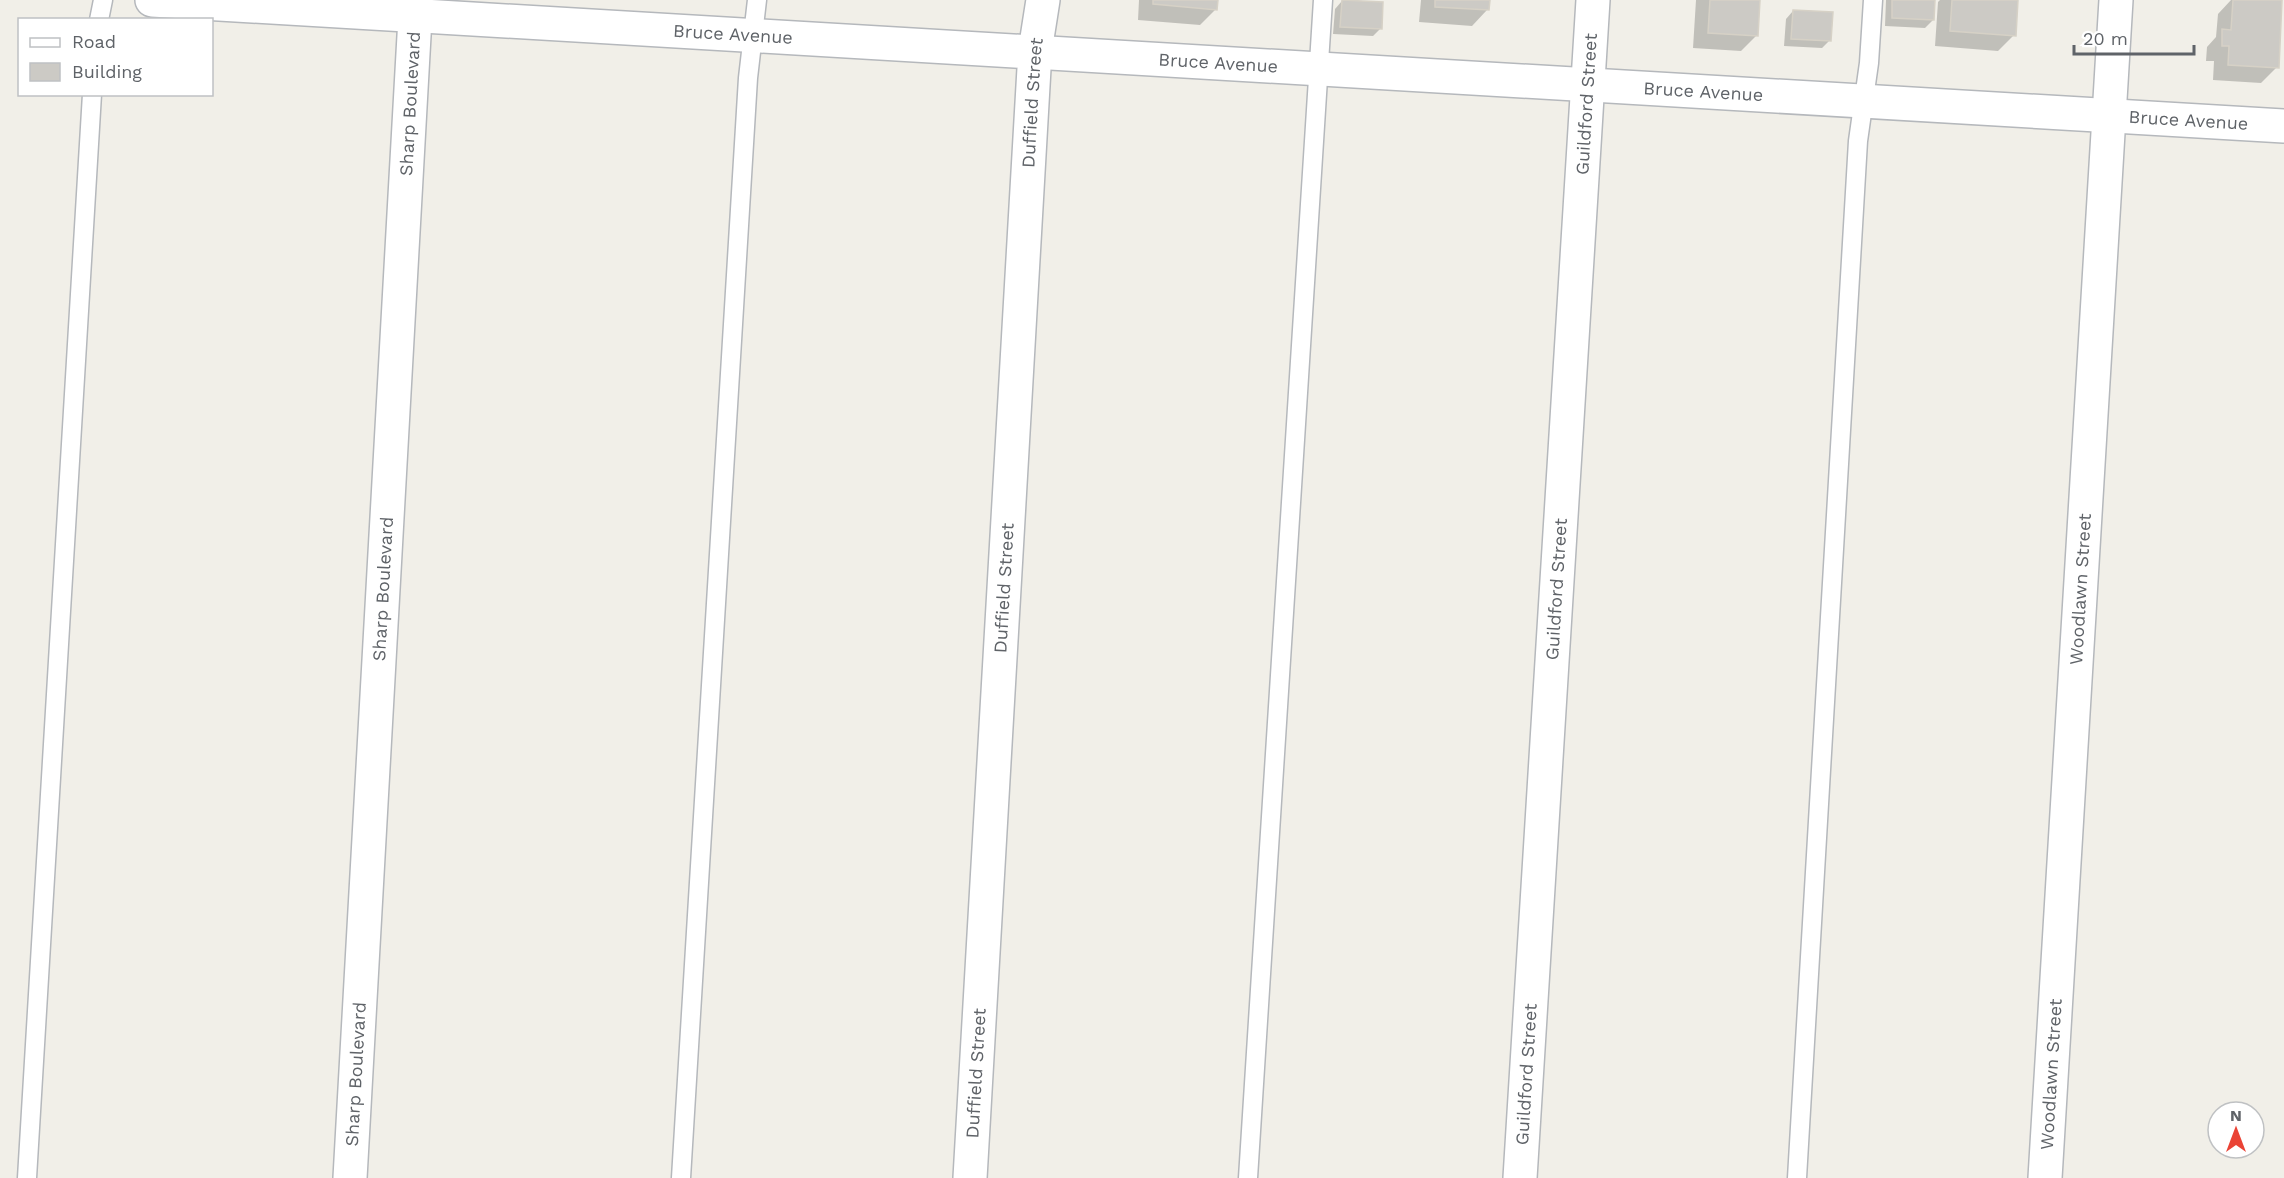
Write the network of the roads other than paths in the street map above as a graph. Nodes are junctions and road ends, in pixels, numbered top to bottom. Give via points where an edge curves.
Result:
1 (103, 0) edge
2 (152, 0) edge
3 (757, 0) edge
4 (1043, 0) edge
5 (1323, 0) edge
6 (1593, 0) edge
7 (1873, 0) edge
8 (2116, 0) edge
9 (416, 8) edge
10 (99, 18) edge
11 (754, 37) junction
12 (1035, 51) junction
13 (1319, 67) junction
14 (1587, 84) junction
15 (92, 96) edge
16 (1865, 100) junction
17 (2110, 115) junction
18 (2284, 126) edge
19 (27, 1178) edge
20 (350, 1178) edge
21 (681, 1178) edge
22 (970, 1178) edge
23 (1248, 1178) edge
24 (1520, 1178) edge
25 (1797, 1178) edge
26 (2045, 1178) edge

1 - 10 lane
2 - 9 street, Bruce Avenue
3 - 11 lane
4 - 12 street, Duffield Street
5 - 13 lane
6 - 14 street, Guildford Street
7 - 16 lane
8 - 17 street, Woodlawn Street
9 - 11 street, Bruce Avenue
9 - 20 street, Sharp Boulevard
11 - 12 street, Bruce Avenue
11 - 21 lane via 748,78
12 - 13 street, Bruce Avenue
12 - 22 street, Duffield Street
13 - 14 street, Bruce Avenue
13 - 23 lane
14 - 16 street, Bruce Avenue
14 - 24 street, Guildford Street
15 - 19 lane
16 - 17 street, Bruce Avenue
16 - 25 lane via 1858,141
17 - 18 street, Bruce Avenue
17 - 26 street, Woodlawn Street

